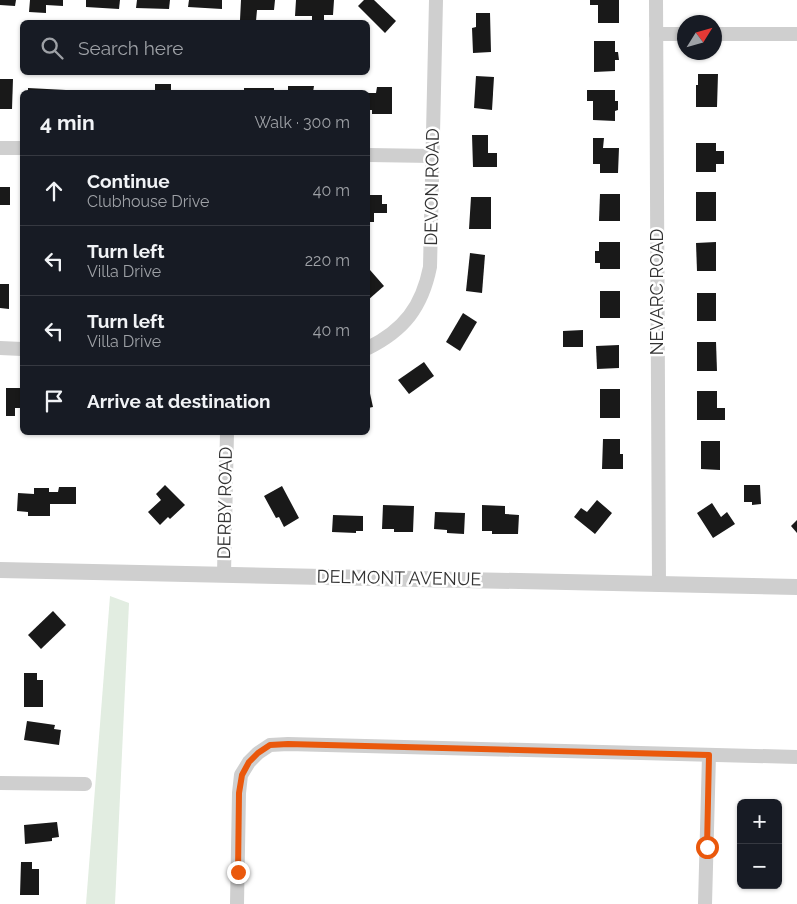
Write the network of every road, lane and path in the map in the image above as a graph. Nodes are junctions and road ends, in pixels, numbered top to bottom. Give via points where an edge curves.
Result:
1 (436, 0) edge
2 (656, 0) edge
3 (656, 34) junction
4 (677, 34) edge
5 (722, 34) edge
6 (797, 34) edge
7 (0, 148) edge
8 (20, 148) edge
9 (370, 155) edge
10 (433, 156) junction
11 (370, 347) edge
12 (0, 348) edge
13 (20, 349) edge
14 (226, 435) edge
15 (0, 570) edge
16 (224, 574) junction
17 (659, 584) junction
18 (797, 587) edge
19 (709, 755) junction
20 (797, 757) edge
21 (0, 783) edge
22 (85, 784) dead end
23 (237, 904) edge
24 (705, 904) edge

1 - 10 street, DEVON ROAD
2 - 3 street, NEVARC ROAD
3 - 4 street
3 - 17 street, NEVARC ROAD
5 - 6 street
7 - 8 street
9 - 10 street
10 - 11 street, DEVON ROAD via 430,267 426,286 410,316 396,331
12 - 13 street
14 - 16 street, DERBY ROAD
15 - 16 street, DELMONT AVENUE
16 - 17 street, DELMONT AVENUE
17 - 18 street, DELMONT AVENUE
19 - 20 street
19 - 23 street via 270,745 249,762 242,775
19 - 24 street
21 - 22 street

